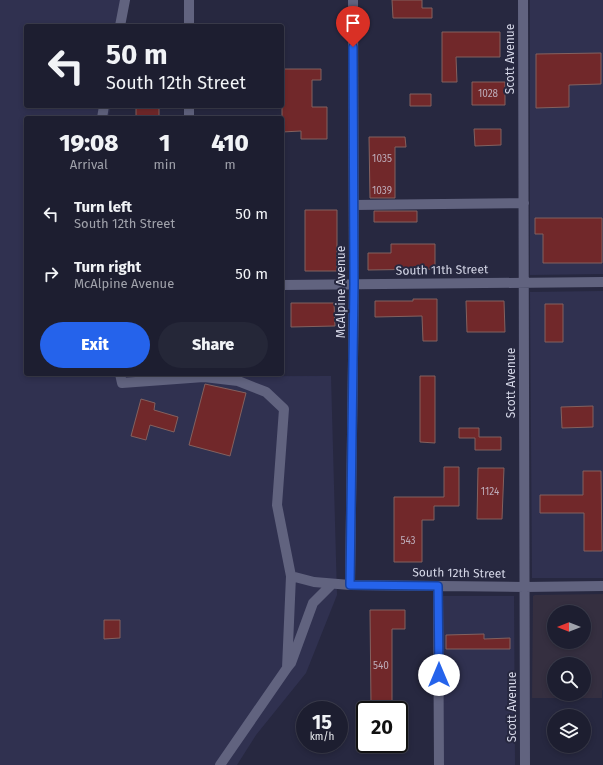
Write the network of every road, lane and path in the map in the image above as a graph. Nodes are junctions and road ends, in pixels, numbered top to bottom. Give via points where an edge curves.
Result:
1 (125, 0) edge
2 (188, 0) edge
3 (353, 0) edge
4 (523, 0) edge
5 (120, 24) edge
6 (189, 24) edge
7 (524, 203) junction
8 (354, 205) junction
9 (524, 282) junction
10 (603, 282) edge
11 (354, 284) junction
12 (284, 285) edge
13 (120, 376) edge
14 (291, 576) junction
15 (332, 584) junction
16 (350, 585) junction
17 (438, 586) junction
18 (603, 586) edge
19 (524, 587) junction
20 (287, 668) junction
21 (220, 765) edge
22 (439, 765) edge
23 (525, 765) edge

1 - 5 street
2 - 6 street
3 - 8 street, McAlpine Avenue
4 - 7 street, Scott Avenue
7 - 8 street
7 - 9 street, Scott Avenue
8 - 11 street, McAlpine Avenue
9 - 10 street, South 11th Street
9 - 11 street, South 11th Street
9 - 19 street, Scott Avenue
11 - 12 street, South 11th Street
11 - 16 street, McAlpine Avenue
13 - 14 street via 122,383 204,377 238,381 266,392 284,410 277,504
14 - 15 street, South 12th Street
14 - 20 street
15 - 16 street, South 12th Street
15 - 20 street via 313,603
16 - 17 street, South 12th Street
17 - 19 street, South 12th Street
17 - 22 street
18 - 19 street, South 12th Street
19 - 23 street, Scott Avenue
20 - 21 street

